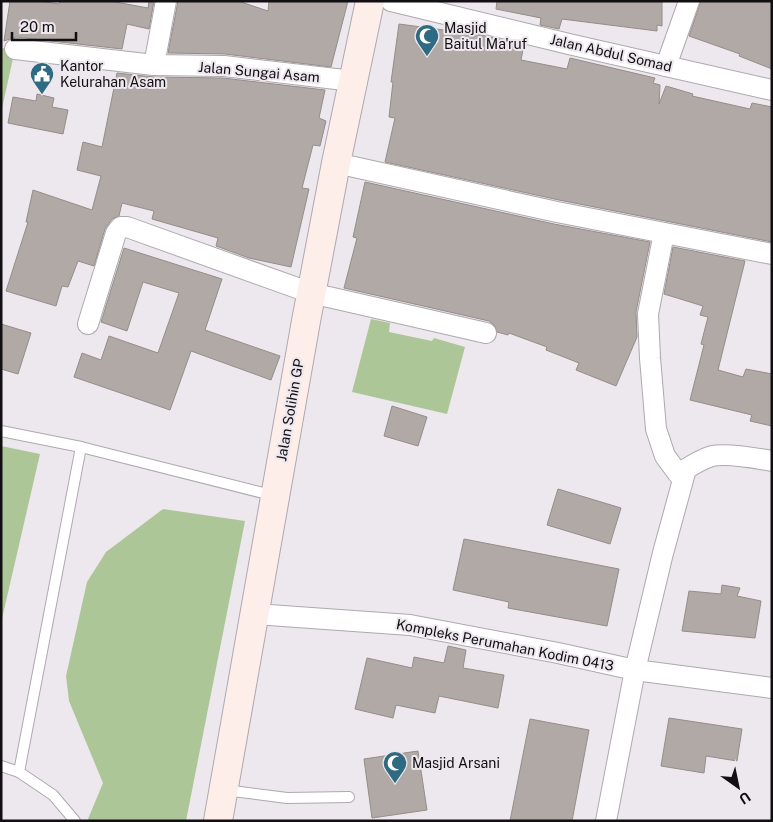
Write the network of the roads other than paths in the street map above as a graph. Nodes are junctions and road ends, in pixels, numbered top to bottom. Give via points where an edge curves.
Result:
1 (166, 1) edge
2 (370, 1) edge
3 (392, 1) edge
4 (688, 1) edge
5 (15, 49) dead end
6 (154, 65) junction
7 (666, 66) junction
8 (353, 81) junction
9 (772, 90) edge
10 (336, 163) junction
11 (664, 233) junction
12 (772, 254) edge
13 (312, 293) junction
14 (88, 324) dead end
15 (486, 333) dead end
16 (1, 431) edge
17 (81, 447) junction
18 (772, 461) edge
19 (682, 479) junction
20 (276, 496) junction
21 (255, 614) junction
22 (635, 670) junction
23 (772, 688) edge
24 (1, 766) edge
25 (19, 772) junction
26 (224, 790) junction
27 (349, 797) dead end
28 (75, 821) edge
29 (218, 821) edge
30 (606, 821) edge

1 - 6 street
2 - 8 main road, Jalan Solihin GP
3 - 7 street, Jalan Abdul Somad
4 - 7 street
5 - 6 street, Jalan Sungai Asam
6 - 8 street, Jalan Sungai Asam via 224,66
7 - 9 street, Jalan Abdul Somad
8 - 10 main road, Jalan Solihin GP
10 - 11 street
10 - 13 main road, Jalan Solihin GP
11 - 12 street
11 - 19 street via 648,314 650,358 656,429 665,456
13 - 14 street via 121,227 116,233
13 - 15 street
13 - 20 main road, Jalan Solihin GP
16 - 17 lane
17 - 20 lane
17 - 25 lane
18 - 19 street via 713,456 686,469
19 - 22 street
20 - 21 main road, Jalan Solihin GP
21 - 22 street, Kompleks Perumahan Kodim 0413 via 410,624
21 - 26 main road, Jalan Solihin GP
22 - 23 street, Kompleks Perumahan Kodim 0413
22 - 30 street
24 - 25 lane
25 - 28 lane via 53,795
26 - 27 lane via 287,798
26 - 29 main road, Jalan Solihin GP

